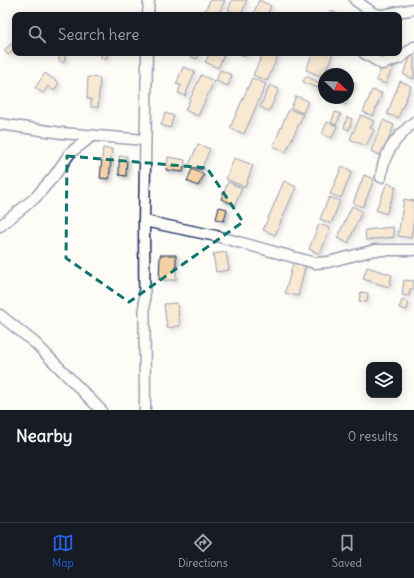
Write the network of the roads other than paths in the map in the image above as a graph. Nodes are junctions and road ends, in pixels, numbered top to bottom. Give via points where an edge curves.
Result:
1 (148, 0) edge
2 (355, 0) edge
3 (414, 9) edge
4 (148, 12) edge
5 (372, 12) edge
6 (398, 12) edge
7 (414, 47) edge
8 (147, 56) edge
9 (369, 56) edge
10 (414, 122) edge
11 (0, 124) edge
12 (414, 134) edge
13 (400, 135) junction
14 (92, 136) junction
15 (145, 140) junction
16 (381, 177) dead end
17 (144, 221) junction
18 (0, 226) edge
19 (414, 250) edge
20 (0, 315) edge
21 (101, 410) edge
22 (145, 410) edge

1 - 4 street
2 - 5 street
3 - 6 street
7 - 9 street via 400,58 382,64
8 - 15 street
10 - 13 street
11 - 14 street
12 - 13 street
13 - 16 street via 385,157
14 - 15 street
14 - 18 street via 70,153 56,175 35,198
15 - 17 street
17 - 19 street via 216,236 315,263 375,250
17 - 22 street
20 - 21 street via 35,343

